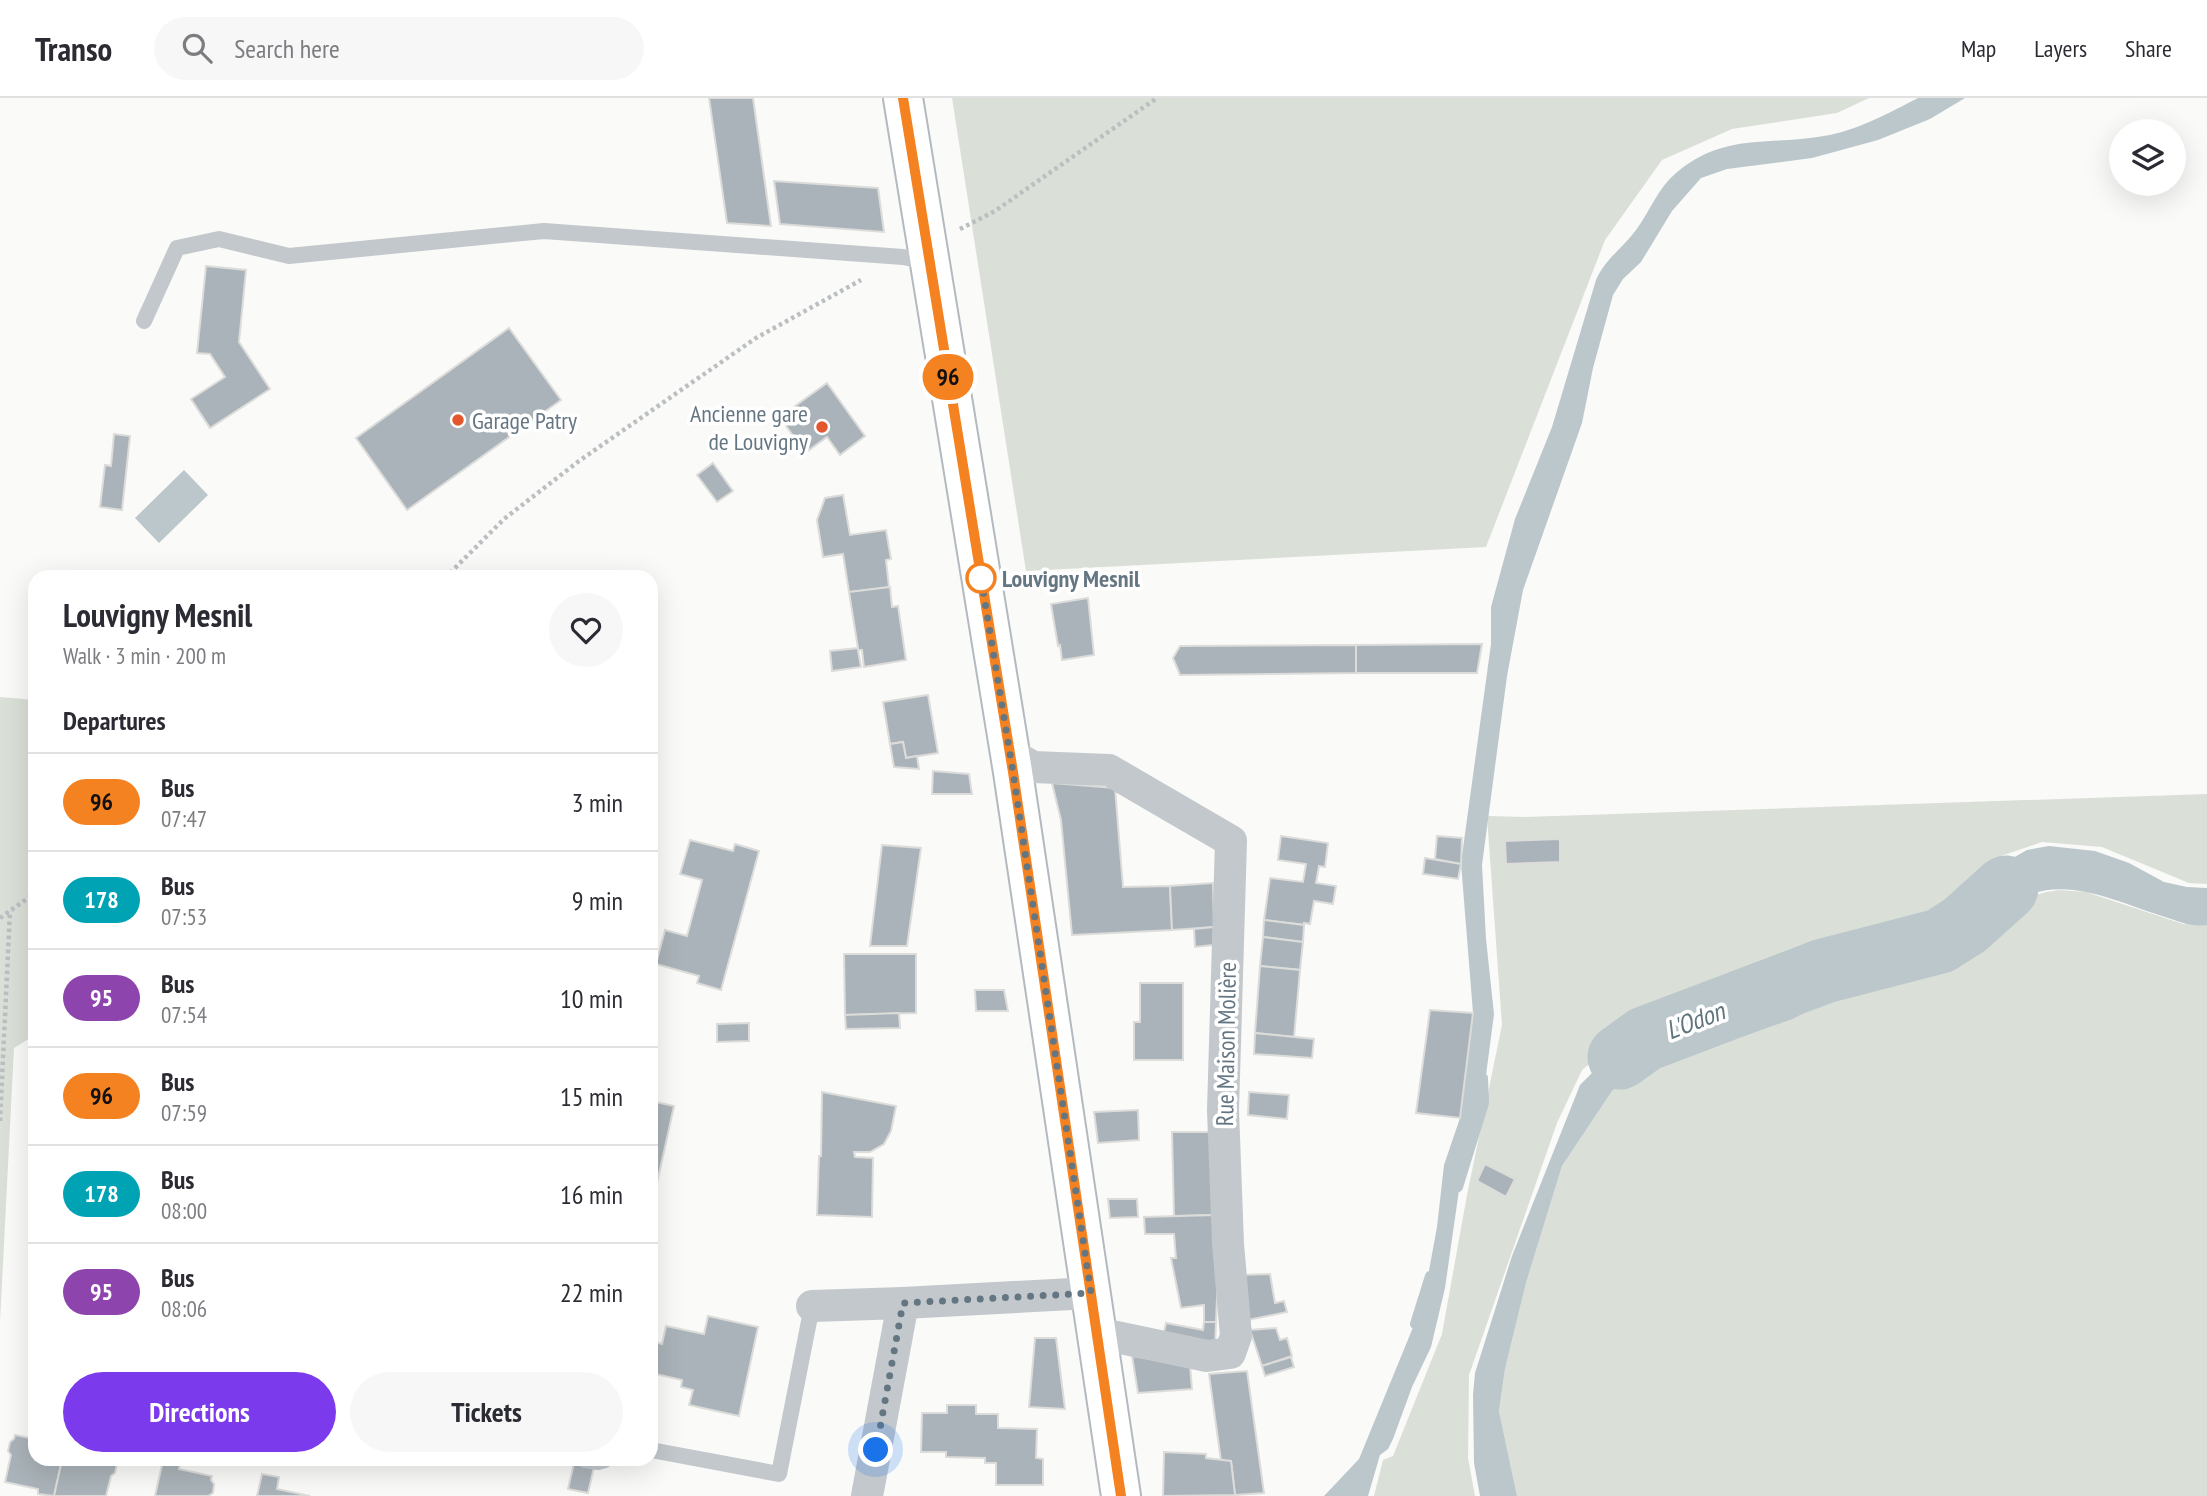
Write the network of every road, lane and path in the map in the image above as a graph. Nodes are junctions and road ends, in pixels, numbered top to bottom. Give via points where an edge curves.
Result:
1 (903, 98) edge
2 (1157, 98) edge
3 (956, 231) dead end
4 (916, 260) junction
5 (144, 321) dead end
6 (452, 570) edge
7 (1010, 754) junction
8 (28, 898) edge
9 (10, 911) junction
10 (0, 918) edge
11 (0, 1121) edge
12 (1091, 1293) junction
13 (903, 1303) junction
14 (812, 1306) joint
15 (1097, 1333) junction
16 (658, 1451) edge
17 (867, 1496) edge
18 (1121, 1496) edge

1 - 4 street
2 - 3 path via 995,211
4 - 5 lane via 544,231 289,256 219,239 177,248
4 - 6 path via 756,338 579,461 504,519
4 - 7 street
7 - 12 street
7 - 15 street, Rue Maison Molière via 1033,767 1109,770 1231,841 1223,1110 1237,1336 1230,1353 1208,1356
8 - 9 path
9 - 10 path
9 - 11 path
12 - 13 street
12 - 15 street
13 - 14 street
13 - 17 street
14 - 16 lane via 779,1474
15 - 18 street

